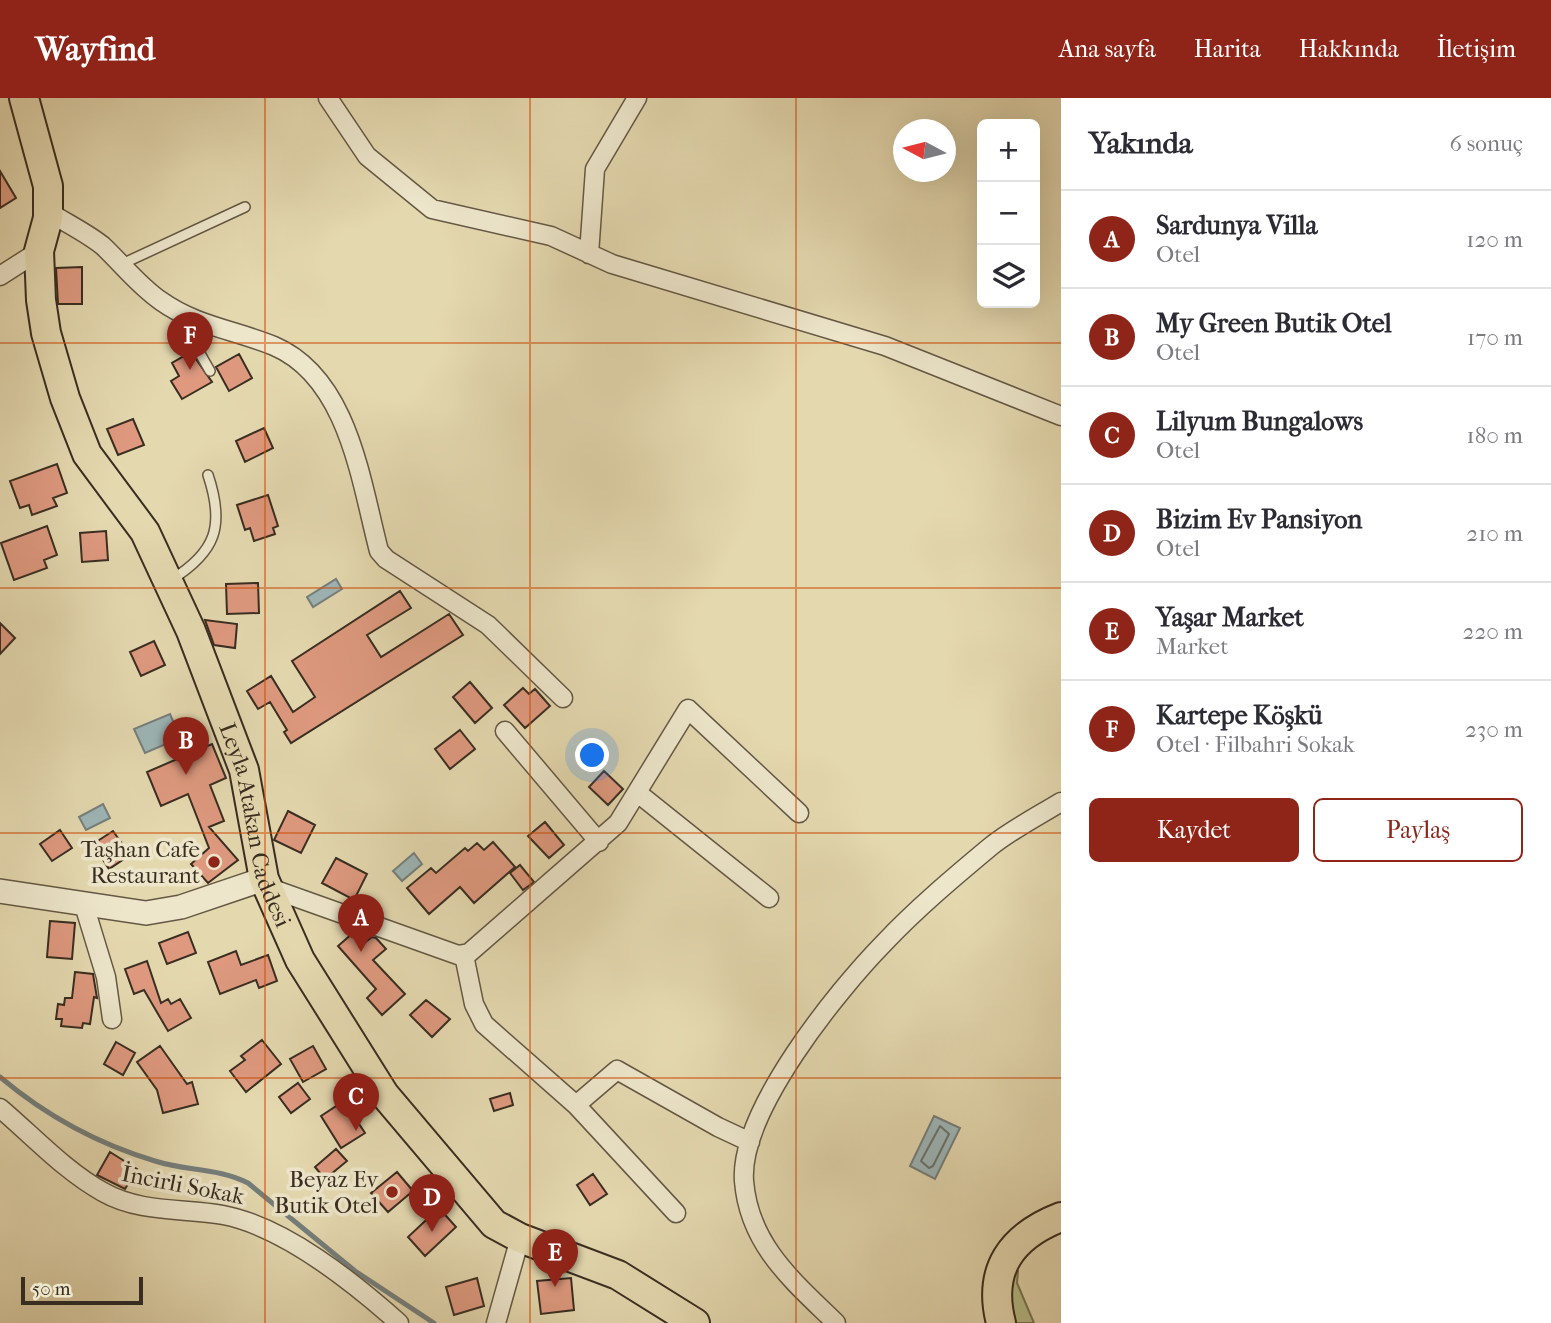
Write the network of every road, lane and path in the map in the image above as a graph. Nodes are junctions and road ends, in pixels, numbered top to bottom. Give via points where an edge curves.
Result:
1 (23, 98) edge
2 (328, 98) edge
3 (637, 98) edge
4 (245, 207) dead end
5 (49, 212) junction
6 (39, 251) junction
7 (589, 254) junction
8 (122, 264) junction
9 (0, 276) edge
10 (176, 310) junction
11 (210, 371) dead end
12 (1061, 416) edge
13 (208, 475) dead end
14 (169, 581) junction
15 (563, 698) dead end
16 (505, 731) dead end
17 (639, 794) junction
18 (1061, 802) edge
19 (799, 813) dead end
20 (599, 842) junction
21 (266, 883) junction
22 (0, 891) edge
23 (769, 898) dead end
24 (84, 905) junction
25 (464, 955) junction
26 (112, 1019) dead end
27 (576, 1105) junction
28 (0, 1108) edge
29 (750, 1142) junction
30 (676, 1213) dead end
31 (1061, 1217) edge
32 (520, 1238) junction
33 (398, 1323) edge
34 (496, 1323) edge
35 (695, 1323) edge
36 (836, 1323) edge
37 (1001, 1323) edge

1 - 5 main road, Leyla Atakan Caddesi via 48,186
2 - 7 street via 367,156 432,209 551,236
3 - 7 street via 595,169
4 - 8 lane
5 - 6 main road, Leyla Atakan Caddesi
5 - 8 street via 100,244
6 - 9 street
6 - 14 main road, Leyla Atakan Caddesi via 46,333 76,430 87,454 145,532
7 - 12 street via 885,346
8 - 10 street via 144,288
10 - 11 lane
10 - 15 street via 214,329 273,346 307,370 336,407 354,447 379,551 488,625
13 - 14 lane via 218,512 212,540 197,562
14 - 21 main road, Leyla Atakan Caddesi via 244,770
16 - 20 street
17 - 19 street via 688,709
17 - 20 street
17 - 23 street
18 - 29 street via 992,845 883,943 784,1071
20 - 25 street
21 - 24 street via 163,911 133,913
21 - 25 street
21 - 32 main road, Leyla Atakan Caddesi via 315,985 384,1094 484,1214
22 - 24 street
24 - 26 street via 106,977
25 - 27 street via 474,1004 484,1024
27 - 29 street via 617,1070
27 - 30 street
28 - 33 street, İncirli Sokak via 104,1193 132,1203 222,1215 260,1227 349,1282
29 - 36 street via 744,1181 760,1240 772,1259
31 - 37 main road via 1035,1227 1013,1247 999,1273
32 - 34 street
32 - 35 main road, Leyla Atakan Caddesi via 601,1267

